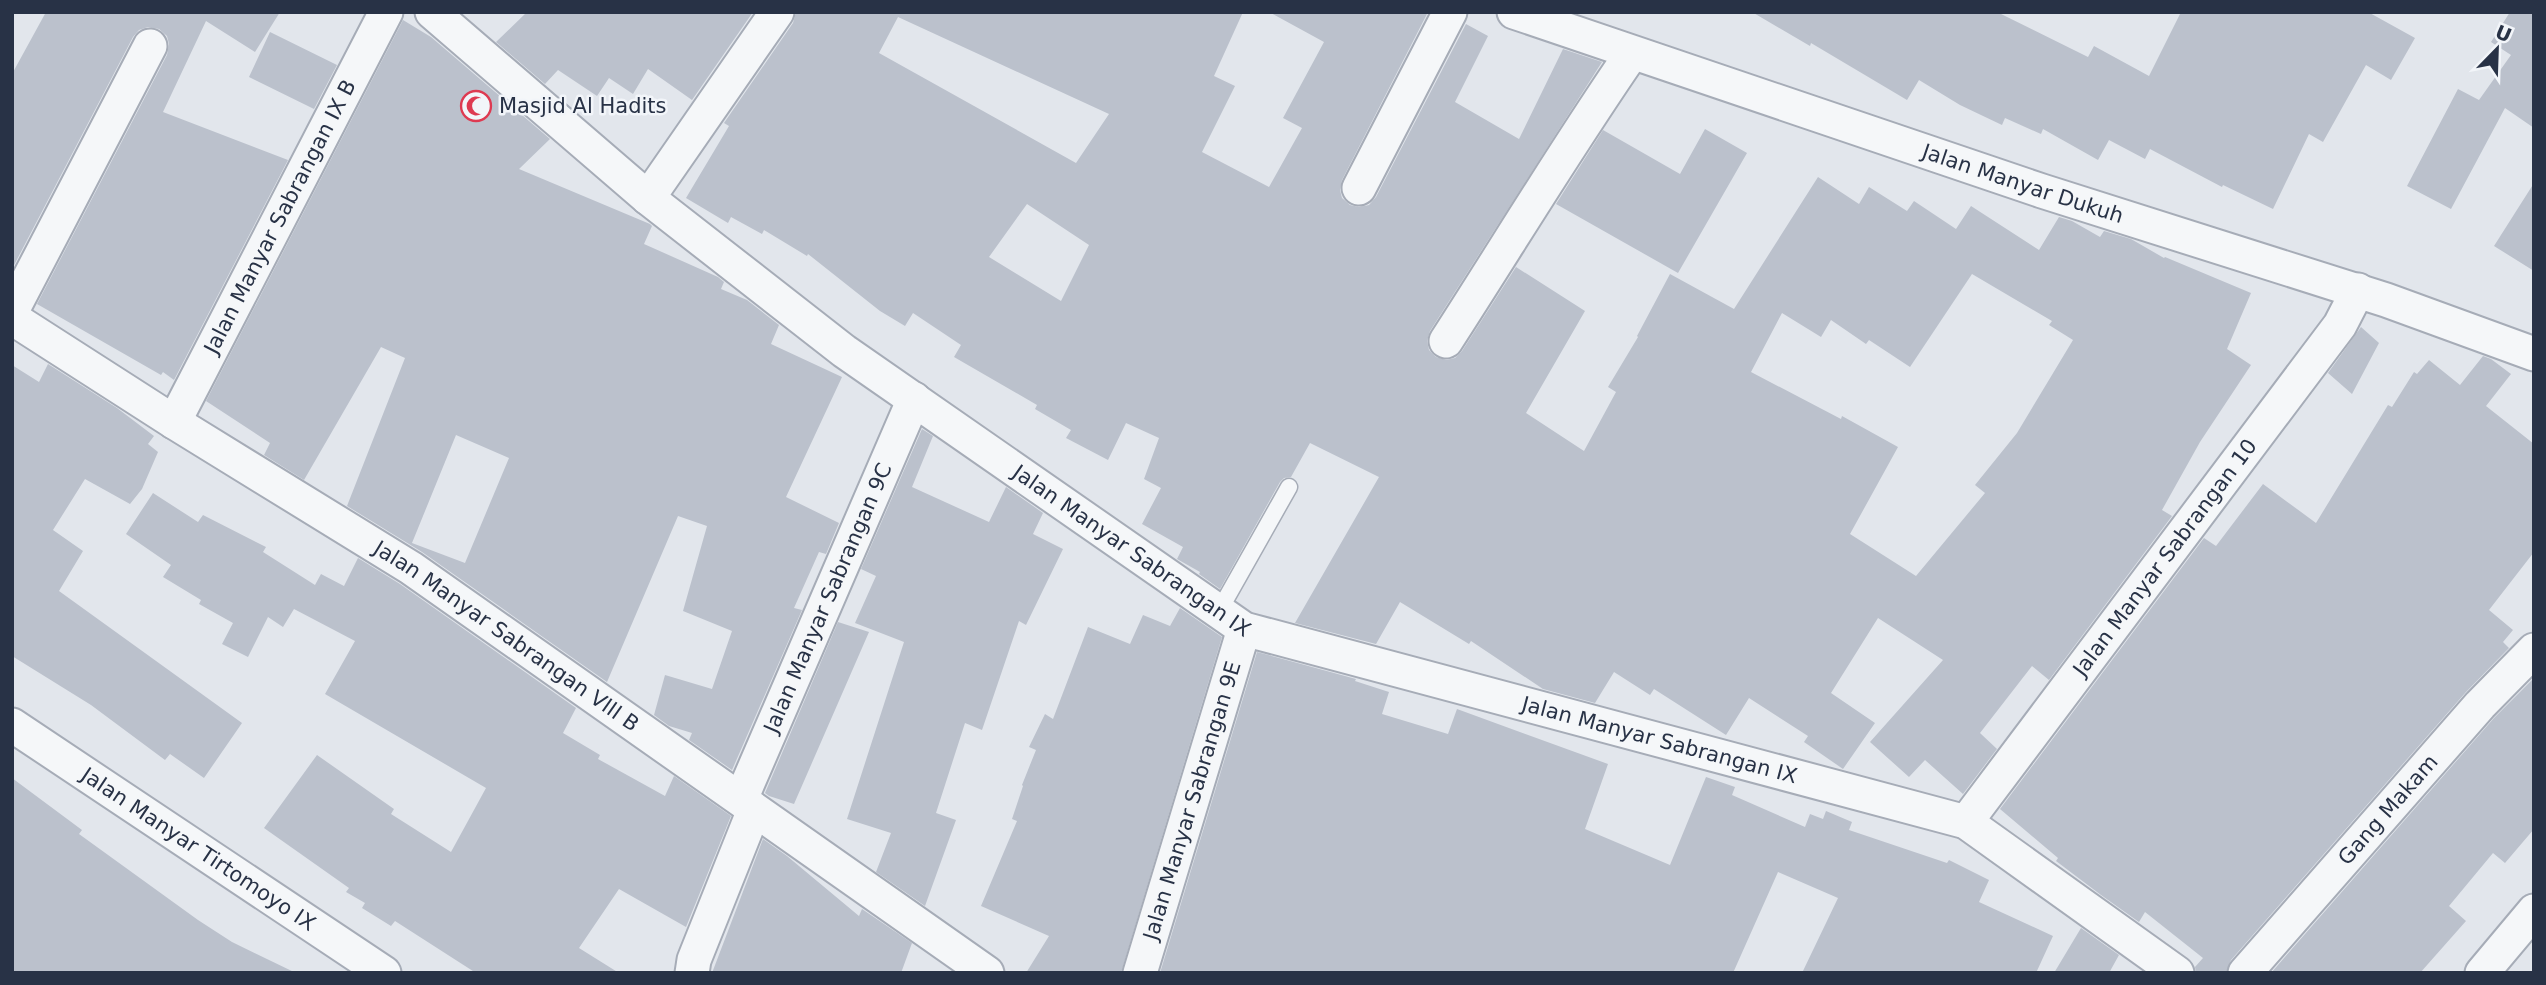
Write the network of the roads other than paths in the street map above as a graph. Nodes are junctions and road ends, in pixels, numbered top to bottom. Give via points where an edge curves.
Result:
1 (386, 12) edge
2 (432, 12) edge
3 (776, 12) edge
4 (1450, 12) edge
5 (1514, 12) edge
6 (149, 46) dead end
7 (1632, 53) junction
8 (1359, 188) dead end
9 (648, 198) junction
10 (2358, 290) junction
11 (12, 311) edge
12 (12, 318) edge
13 (1446, 341) dead end
14 (2534, 354) edge
15 (914, 398) junction
16 (174, 422) junction
17 (1289, 487) dead end
18 (1232, 620) junction
19 (2534, 650) edge
20 (12, 725) edge
21 (747, 804) junction
22 (1966, 822) junction
23 (2534, 911) edge
24 (384, 973) edge
25 (692, 973) edge
26 (987, 973) edge
27 (1140, 973) edge
28 (2177, 973) edge
29 (2245, 973) edge
30 (2482, 973) edge

1 - 16 street, Jalan Manyar Sabrangan IX B
2 - 9 street, Jalan Manyar Sabrangan IX
3 - 9 street
4 - 8 street
5 - 7 street, Jalan Manyar Dukuh
6 - 11 street
7 - 10 street, Jalan Manyar Dukuh via 2042,191
7 - 13 street
9 - 15 street, Jalan Manyar Sabrangan IX via 844,351
10 - 14 street, Jalan Manyar Dukuh
10 - 22 street, Jalan Manyar Sabrangan 10 via 2340,325
12 - 16 street, Jalan Manyar Sabrangan VIII B
15 - 18 street, Jalan Manyar Sabrangan IX
15 - 21 street, Jalan Manyar Sabrangan 9C
16 - 21 street, Jalan Manyar Sabrangan VIII B via 411,568
17 - 18 lane
18 - 22 street, Jalan Manyar Sabrangan IX
18 - 27 street, Jalan Manyar Sabrangan 9E
19 - 29 street, Gang Makam via 2471,715
20 - 24 street, Jalan Manyar Tirtomoyo IX
21 - 25 street, Jalan Manyar Sabrangan 9C
21 - 26 street, Jalan Manyar Sabrangan VIII B
22 - 28 street
23 - 30 street

